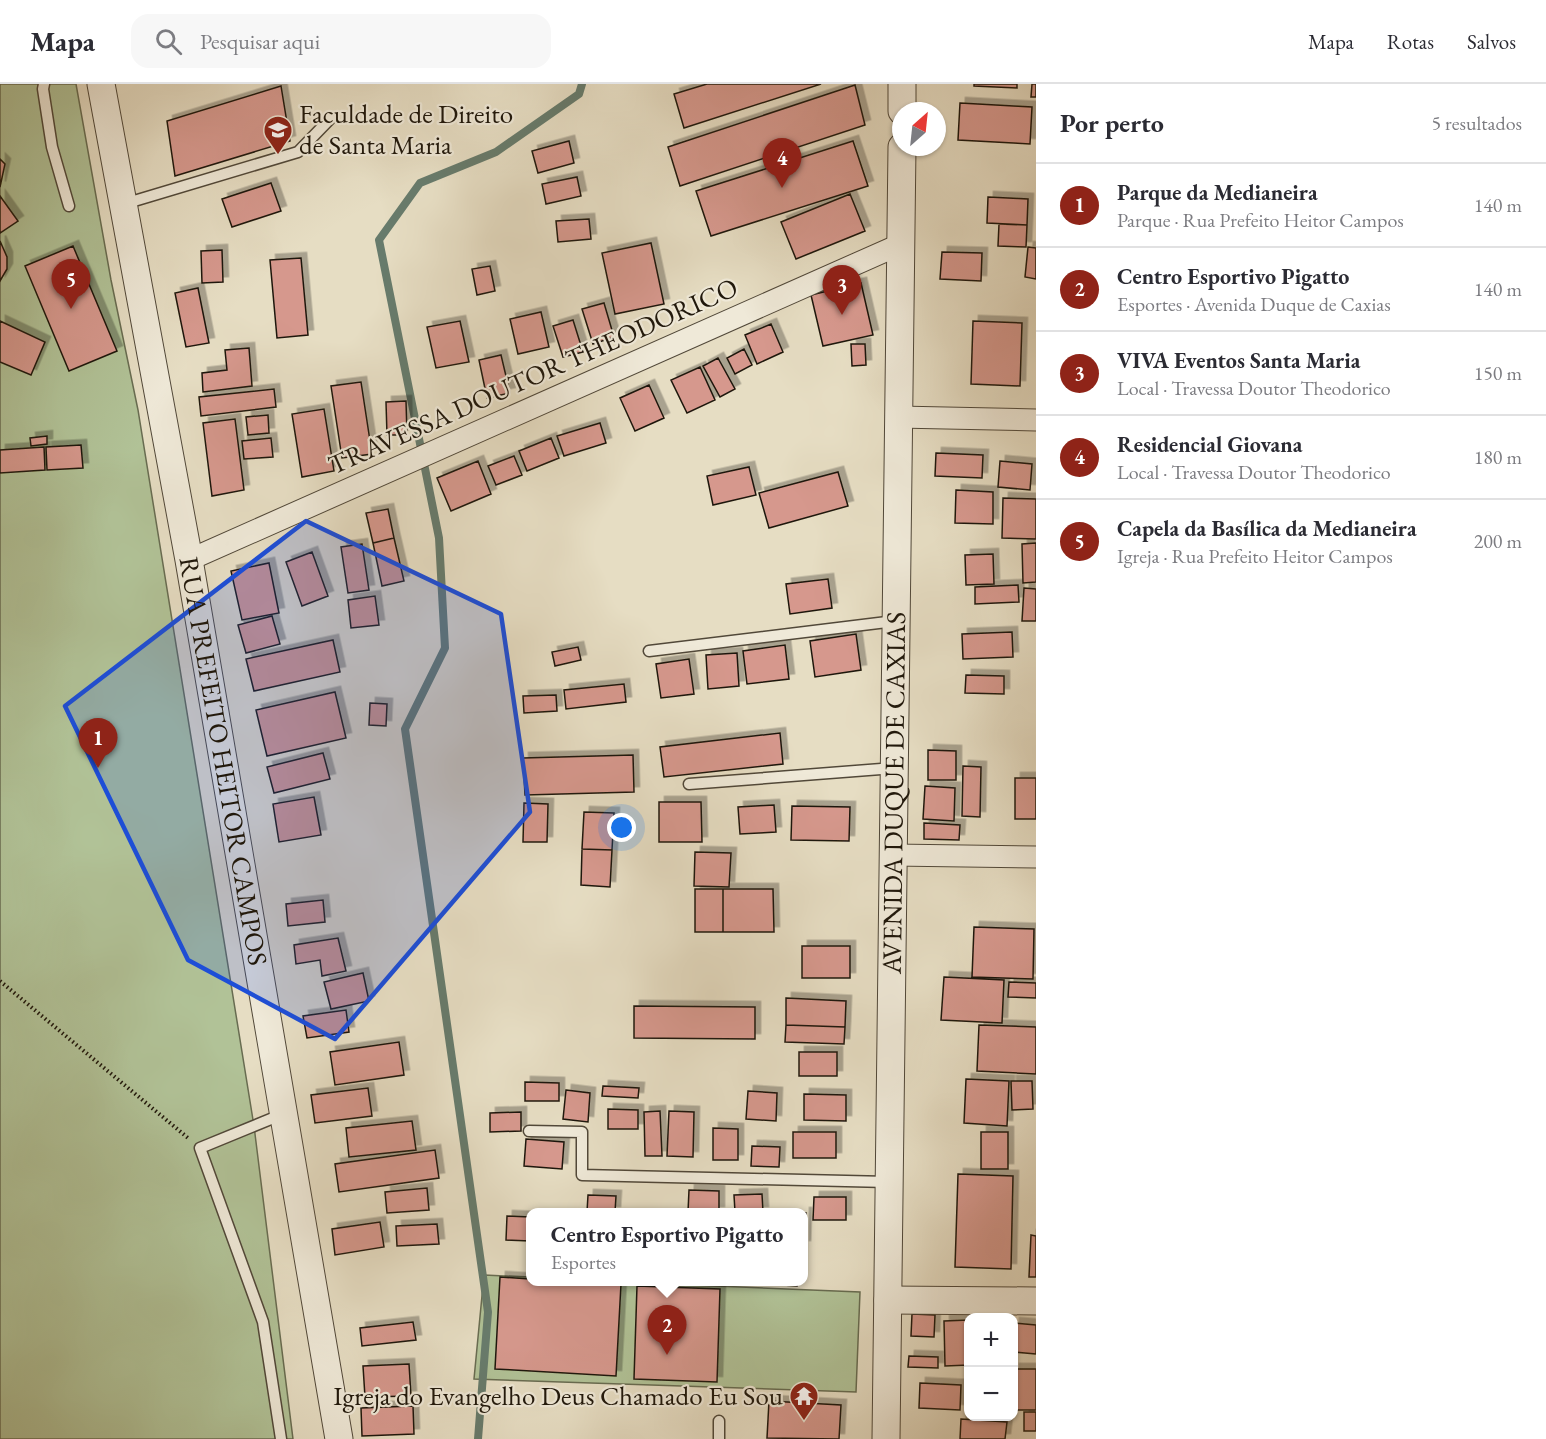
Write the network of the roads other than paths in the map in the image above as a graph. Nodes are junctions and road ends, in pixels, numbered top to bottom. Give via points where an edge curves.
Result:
1 (44, 84) edge
2 (101, 84) edge
3 (902, 84) edge
4 (902, 102) edge
5 (330, 119) dead end
6 (902, 156) edge
7 (123, 204) junction
8 (69, 206) dead end
9 (901, 244) junction
10 (898, 417) junction
11 (1036, 420) edge
12 (189, 560) junction
13 (896, 621) junction
14 (649, 651) dead end
15 (894, 768) junction
16 (689, 784) dead end
17 (893, 855) junction
18 (1036, 857) edge
19 (285, 1114) junction
20 (530, 1131) dead end
21 (889, 1182) junction
22 (888, 1300) junction
23 (1036, 1300) edge
24 (719, 1421) dead end
25 (281, 1439) edge
26 (339, 1439) edge
27 (719, 1439) edge
28 (886, 1439) edge

1 - 8 lane via 52,147
2 - 7 street, RUA PREFEITO HEITOR CAMPOS
3 - 4 street
5 - 7 lane via 298,152
6 - 9 street, AVENIDA DUQUE DE CAXIAS
7 - 12 street, RUA PREFEITO HEITOR CAMPOS
9 - 10 street, AVENIDA DUQUE DE CAXIAS
9 - 12 street, TRAVESSA DOUTOR THEODORICO
10 - 11 street
10 - 13 street, AVENIDA DUQUE DE CAXIAS
12 - 19 street, RUA PREFEITO HEITOR CAMPOS
13 - 14 lane
13 - 15 street, AVENIDA DUQUE DE CAXIAS
15 - 16 lane
15 - 17 street, AVENIDA DUQUE DE CAXIAS
17 - 18 street
17 - 21 street, AVENIDA DUQUE DE CAXIAS
19 - 25 lane via 200,1148 263,1322
19 - 26 street, RUA PREFEITO HEITOR CAMPOS
20 - 21 lane via 582,1132 582,1175
21 - 22 street, AVENIDA DUQUE DE CAXIAS
22 - 23 street
22 - 28 street, AVENIDA DUQUE DE CAXIAS
24 - 27 lane

